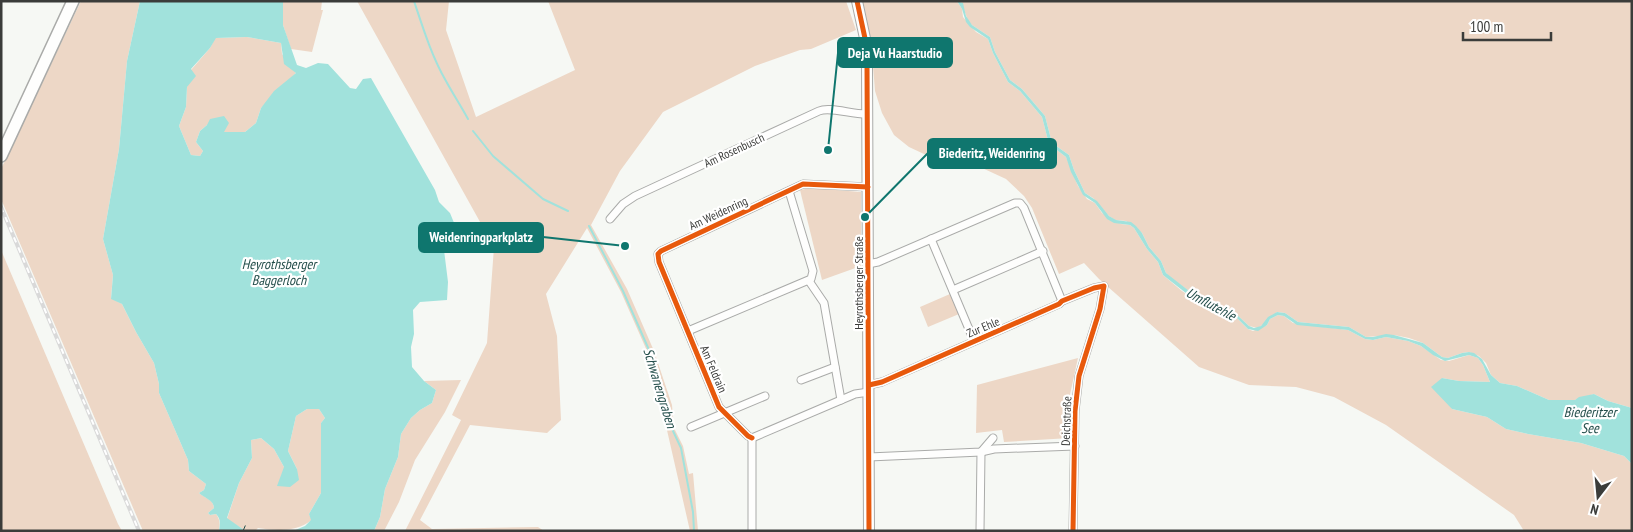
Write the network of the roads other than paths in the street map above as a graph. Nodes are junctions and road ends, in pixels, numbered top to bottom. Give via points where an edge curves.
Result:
1 (73, 1) edge
2 (858, 3) edge
3 (868, 114) junction
4 (1, 156) edge
5 (868, 187) junction
6 (789, 191) junction
7 (610, 219) dead end
8 (931, 239) junction
9 (1042, 251) junction
10 (868, 264) junction
11 (809, 281) junction
12 (1104, 286) joint
13 (953, 290) junction
14 (1062, 301) junction
15 (688, 331) junction
16 (974, 341) junction
17 (835, 367) junction
18 (801, 380) dead end
19 (869, 389) junction
20 (765, 396) dead end
21 (841, 400) junction
22 (724, 413) junction
23 (691, 427) dead end
24 (752, 438) junction
25 (993, 438) dead end
26 (1075, 446) junction
27 (981, 452) junction
28 (869, 456) junction
29 (752, 531) edge
30 (869, 531) edge
31 (980, 531) edge
32 (1073, 531) edge

1 - 4 main road
2 - 3 street, Heyrothsberger Straße via 866,44
3 - 5 street, Heyrothsberger Straße
3 - 7 street, Am Rosenbusch via 823,109 634,196
5 - 6 street, Am Weidenring via 803,184
5 - 10 street, Heyrothsberger Straße
6 - 11 street via 813,272
6 - 15 street, Am Weidenring via 658,254
8 - 9 street via 1020,203
8 - 10 street
8 - 13 street, Zur Ehle
9 - 13 street
9 - 14 street
10 - 19 street, Heyrothsberger Straße
11 - 15 street
11 - 17 street via 824,303
12 - 14 street, Zur Ehle
12 - 26 street, Deichstraße via 1079,376
13 - 16 street, Zur Ehle
14 - 16 street, Zur Ehle
15 - 22 street, Am Feldrain
16 - 19 street, Zur Ehle
17 - 18 street
17 - 21 street
19 - 21 street
19 - 28 street, Heyrothsberger Straße
20 - 22 street
21 - 24 street
22 - 23 street
22 - 24 street, Am Feldrain
24 - 29 street
25 - 27 street
26 - 27 street, Deichstraße
26 - 32 street, Deichstraße
27 - 28 street, Deichstraße
27 - 31 street
28 - 30 street, Heyrothsberger Straße

